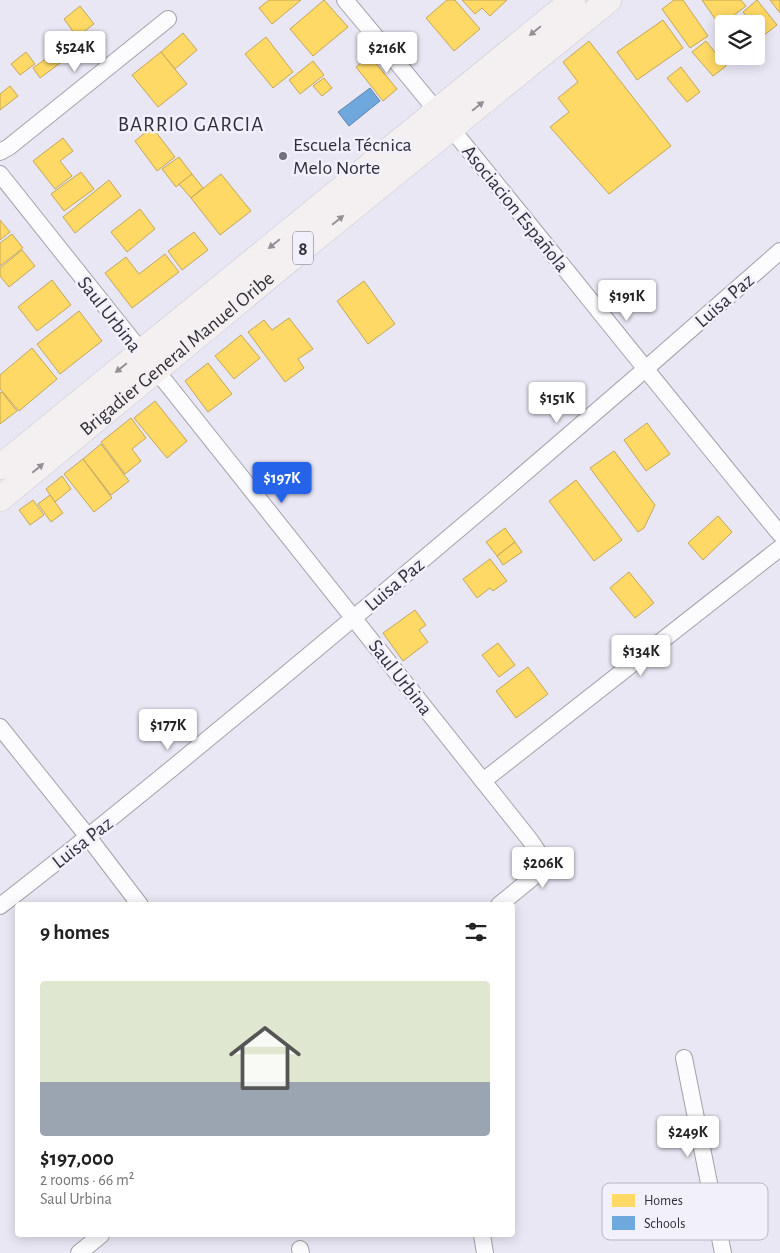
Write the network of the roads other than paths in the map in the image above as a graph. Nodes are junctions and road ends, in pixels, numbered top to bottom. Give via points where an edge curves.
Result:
1 (345, 0) edge
2 (573, 0) edge
3 (609, 0) edge
4 (168, 19) dead end
5 (445, 119) junction
6 (0, 152) edge
7 (0, 174) edge
8 (780, 252) edge
9 (148, 362) junction
10 (645, 370) junction
11 (0, 467) edge
12 (0, 499) edge
13 (780, 534) edge
14 (780, 548) edge
15 (354, 618) junction
16 (0, 727) edge
17 (483, 781) junction
18 (88, 838) junction
19 (138, 902) edge
20 (503, 902) edge
21 (0, 906) edge
22 (684, 1058) dead end
23 (709, 1183) edge
24 (99, 1237) edge
25 (482, 1237) edge
26 (720, 1240) edge
27 (79, 1253) edge
28 (485, 1253) edge
29 (723, 1253) edge

1 - 5 street, Asociacion Española
2 -> 5 main road, Brigadier General Manuel Oribe / 8
5 -> 3 main road, Brigadier General Manuel Oribe / 8
4 - 6 street
5 - 9 main road, Brigadier General Manuel Oribe / 8
5 - 10 street, Asociacion Española
7 - 9 street, Saul Urbina
8 - 10 street, Luisa Paz
9 -> 11 main road, Brigadier General Manuel Oribe / 8
12 -> 9 main road, Brigadier General Manuel Oribe / 8
9 - 15 street, Saul Urbina
10 - 13 street, Asociacion Española
10 - 15 street, Luisa Paz
14 - 17 street
15 - 17 street, Saul Urbina
15 - 18 street, Luisa Paz
16 - 18 street
17 - 20 street, Saul Urbina via 530,840 538,852 540,864 537,874
18 - 19 street
18 - 21 street, Luisa Paz
22 - 23 street
24 - 27 street
25 - 28 street
26 - 29 street

